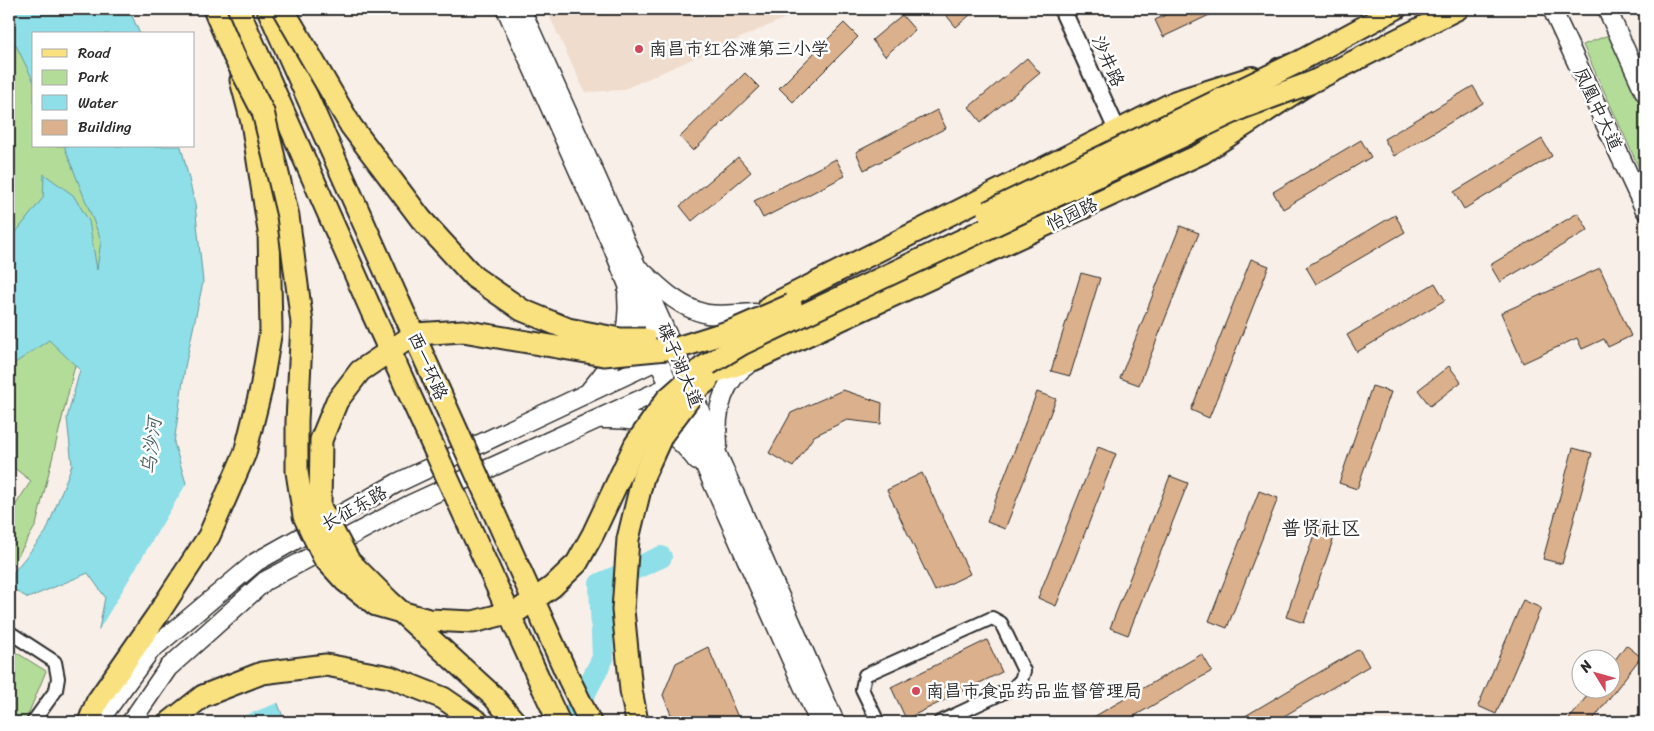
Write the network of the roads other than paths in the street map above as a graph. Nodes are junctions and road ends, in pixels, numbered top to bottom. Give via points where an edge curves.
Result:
1 (214, 9) edge
2 (238, 9) edge
3 (268, 9) edge
4 (284, 9) edge
5 (506, 9) edge
6 (521, 9) edge
7 (1062, 9) edge
8 (1396, 9) edge
9 (1458, 9) edge
10 (1552, 9) edge
11 (1607, 9) edge
12 (234, 56) junction
13 (1296, 63) junction
14 (1310, 83) junction
15 (1645, 93) edge
16 (1117, 130) junction
17 (1645, 210) edge
18 (636, 266) junction
19 (626, 281) junction
20 (815, 303) junction
21 (755, 313) junction
22 (667, 357) junction
23 (754, 360) junction
24 (679, 383) junction
25 (586, 394) junction
26 (598, 419) junction
27 (719, 458) junction
28 (712, 482) junction
29 (9, 632) edge
30 (33, 722) edge
31 (89, 722) edge
32 (98, 722) edge
33 (131, 722) edge
34 (170, 722) edge
35 (478, 722) edge
36 (514, 722) edge
37 (559, 722) edge
38 (590, 722) edge
39 (637, 722) edge
40 (819, 722) edge
41 (835, 722) edge
42 (878, 722) edge
43 (940, 722) edge

1 - 12 highway, bridge
2 - 37 highway, 西一环路, bridge
3 - 38 highway, 西一环路, bridge
4 - 20 highway, bridge via 351,126 421,219 474,276 522,310 568,329 620,339 675,338
5 - 19 main road, 碟子湖大道
6 - 18 main road, 碟子湖大道
7 - 16 street, 沙井路
8 - 13 main road
9 - 14 main road, 怡园路
10 - 17 main road, 凤凰中大道
11 - 15 main road
12 - 20 highway, bridge via 263,112 288,216 302,323 297,472 304,516 324,558 376,605 429,620 473,622 519,610 552,587 577,563 635,445 667,399 702,368
12 - 31 highway, bridge via 252,122 269,230 271,330 261,389 245,454 209,536 97,702
13 - 16 main road via 1176,101
13 - 20 highway, bridge
14 - 20 highway, bridge via 1242,108
14 - 23 main road, 怡园路 via 1203,153
16 - 21 main road
18 - 21 main road via 687,308 709,314
18 - 22 main road, 碟子湖大道
19 - 22 main road, 碟子湖大道
19 - 25 main road via 628,306 621,347 611,365
20 - 36 highway, bridge via 677,348 604,355 464,331 415,334 360,372 337,401 321,440 320,506 348,561 493,696
20 - 39 highway, bridge via 740,353 695,391 662,435 643,477 628,540 623,610
21 - 22 main road
22 - 24 main road, 碟子湖大道
22 - 25 main road, 长征东路
23 - 24 main road, 怡园路
23 - 27 main road via 730,379 722,398 716,427
24 - 26 main road, 长征东路
24 - 27 main road, 碟子湖大道
24 - 28 main road, 碟子湖大道
25 - 32 main road, 长征东路 via 397,483 256,562 150,651
26 - 28 main road via 624,418 654,424 679,440
26 - 33 main road, 长征东路 via 411,504 265,581 168,668
27 - 41 main road, 碟子湖大道
28 - 40 main road, 碟子湖大道
29 - 30 street via 54,662 58,678 56,690
34 - 35 highway via 203,696 262,673 326,665 390,677 443,698
42 - 43 street via 862,689 865,675 992,618 1001,623 1024,671 1021,680 1013,688

